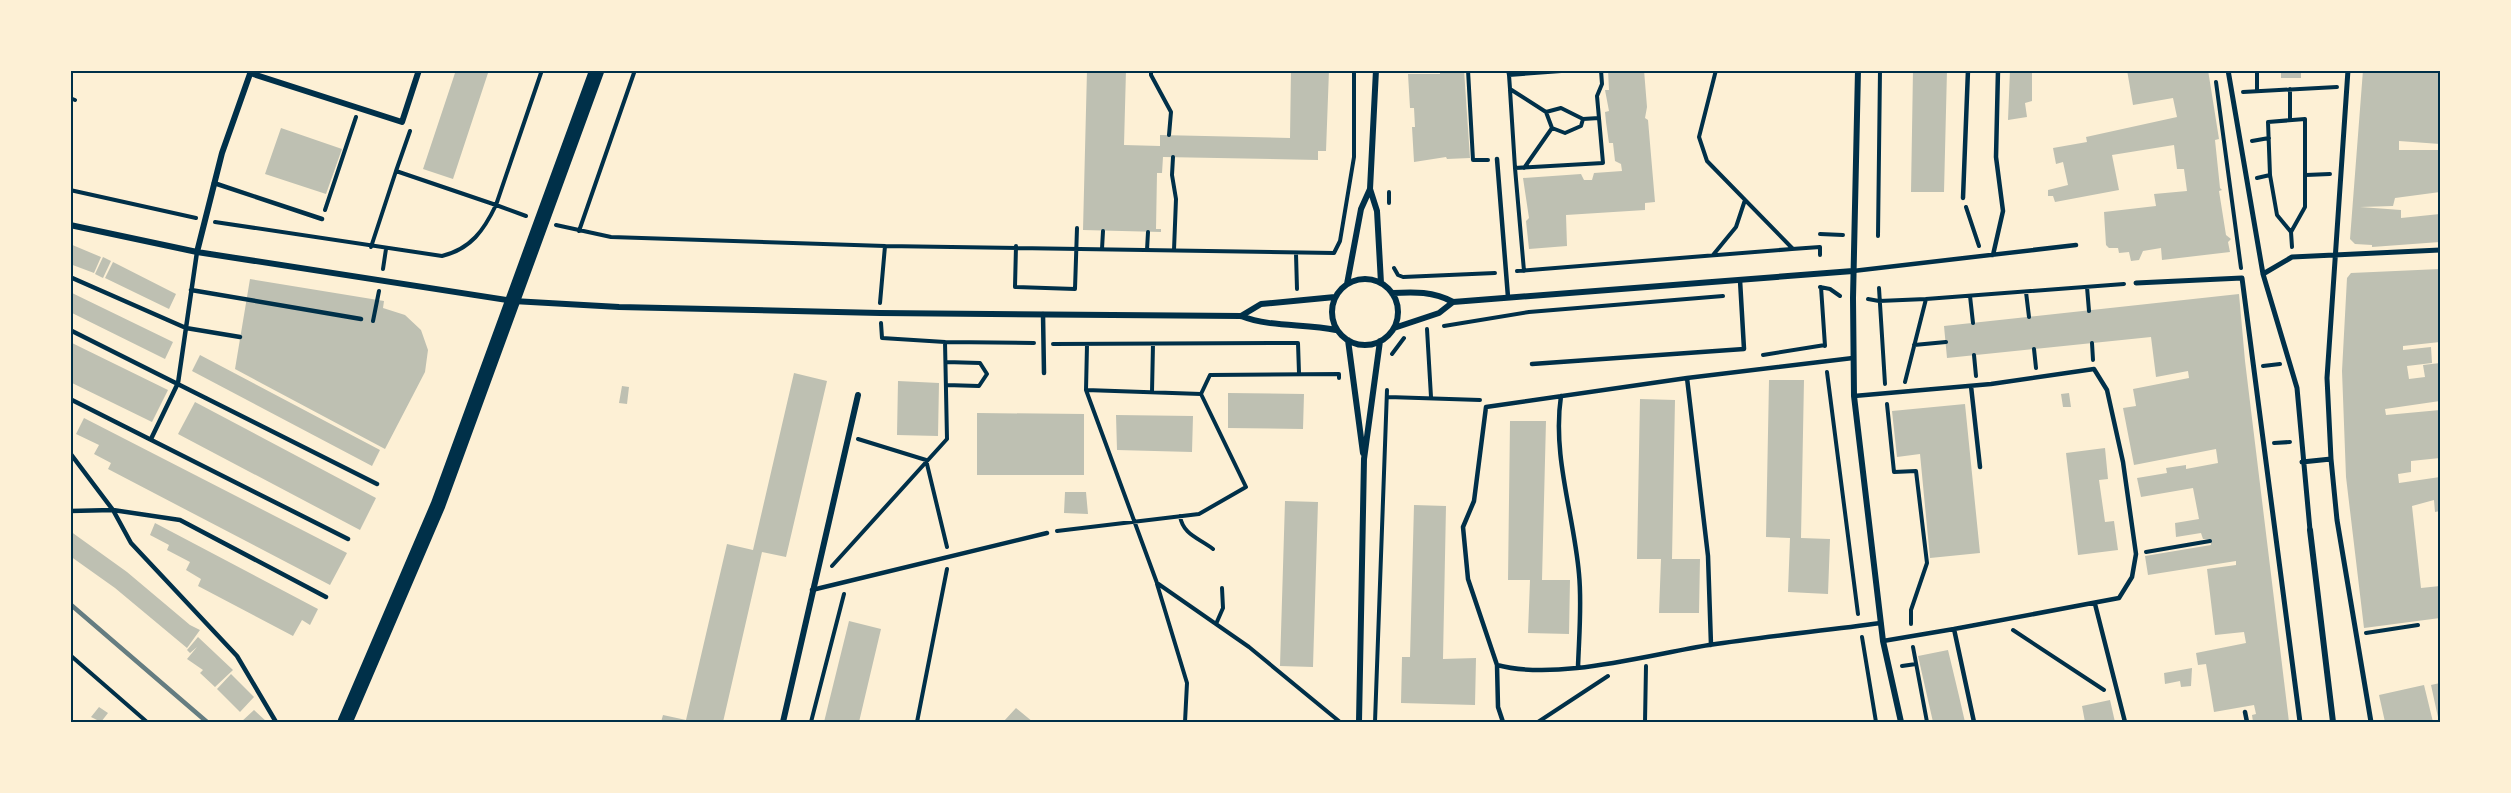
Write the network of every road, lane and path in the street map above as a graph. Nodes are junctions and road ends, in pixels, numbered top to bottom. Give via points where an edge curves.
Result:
1 (419, 70) edge
2 (542, 70) edge
3 (597, 70) edge
4 (635, 70) edge
5 (1151, 70) edge
6 (1354, 70) edge
7 (1376, 70) edge
8 (1468, 70) edge
9 (1575, 70) edge
10 (1601, 70) edge
11 (1716, 70) edge
12 (1858, 70) edge
13 (1880, 70) edge
14 (1968, 70) edge
15 (1998, 70) edge
16 (2214, 70) edge
17 (2228, 70) edge
18 (2257, 70) edge
19 (2348, 70) edge
20 (251, 72) edge
21 (1509, 73) edge
22 (2323, 87) dead end
23 (2290, 89) junction
24 (1510, 90) junction
25 (2257, 91) junction
26 (2232, 93) junction
27 (359, 108) junction
28 (1546, 112) junction
29 (1599, 118) junction
30 (1583, 119) junction
31 (2290, 120) junction
32 (411, 126) dead end
33 (1552, 128) junction
34 (1169, 135) dead end
35 (1173, 157) dead end
36 (1497, 159) joint
37 (1515, 168) junction
38 (1524, 168) junction
39 (396, 171) junction
40 (2306, 175) junction
41 (2323, 175) dead end
42 (214, 183) junction
43 (1370, 189) junction
44 (70, 190) edge
45 (1389, 192) dead end
46 (1963, 198) joint
47 (1745, 200) junction
48 (496, 205) junction
49 (1389, 213) dead end
50 (322, 219) joint
51 (204, 220) junction
52 (543, 222) junction
53 (70, 225) edge
54 (1077, 228) dead end
55 (579, 231) junction
56 (1103, 231) dead end
57 (1148, 232) dead end
58 (1820, 234) dead end
59 (1844, 235) dead end
60 (1878, 236) dead end
61 (1978, 243) dead end
62 (2076, 245) dead end
63 (885, 246) junction
64 (1016, 246) junction
65 (371, 247) junction
66 (1077, 249) junction
67 (1102, 249) junction
68 (1792, 249) junction
69 (1147, 250) junction
70 (1174, 250) junction
71 (2440, 250) edge
72 (197, 252) junction
73 (1296, 254) junction
74 (2336, 254) junction
75 (1712, 255) junction
76 (1820, 255) dead end
77 (1993, 255) junction
78 (1393, 265) dead end
79 (1524, 271) junction
80 (1853, 271) junction
81 (1505, 272) junction
82 (2263, 274) junction
83 (70, 277) edge
84 (2242, 278) junction
85 (1740, 280) junction
86 (1381, 283) junction
87 (2136, 283) joint
88 (1347, 284) junction
89 (2087, 287) junction
90 (1878, 288) dead end
91 (191, 291) junction
92 (1297, 292) dead end
93 (2026, 292) junction
94 (1392, 293) junction
95 (1970, 296) junction
96 (1335, 297) junction
97 (1508, 297) junction
98 (1843, 298) dead end
99 (1868, 298) dead end
100 (1926, 299) junction
101 (513, 301) junction
102 (1879, 301) junction
103 (1453, 302) junction
104 (2090, 311) dead end
105 (880, 313) junction
106 (1043, 314) junction
107 (1241, 316) junction
108 (2029, 317) dead end
109 (362, 319) dead end
110 (1973, 323) dead end
111 (186, 328) junction
112 (1394, 328) junction
113 (1427, 328) dead end
114 (70, 330) edge
115 (1336, 330) junction
116 (240, 337) dead end
117 (1348, 340) junction
118 (1380, 341) junction
119 (945, 342) junction
120 (1946, 342) dead end
121 (1044, 344) junction
122 (1153, 344) junction
123 (1087, 345) junction
124 (1914, 345) junction
125 (1974, 356) dead end
126 (1853, 358) junction
127 (1826, 361) junction
128 (945, 362) junction
129 (2289, 363) junction
130 (1532, 364) dead end
131 (2254, 367) junction
132 (1044, 373) dead end
133 (1299, 373) junction
134 (1687, 378) junction
135 (178, 383) junction
136 (946, 385) junction
137 (1340, 385) dead end
138 (1974, 386) junction
139 (1086, 390) junction
140 (1152, 392) junction
141 (1902, 392) junction
142 (1201, 394) junction
143 (1886, 394) junction
144 (858, 395) dead end
145 (1562, 396) junction
146 (1854, 396) junction
147 (1431, 397) dead end
148 (70, 399) edge
149 (849, 437) junction
150 (151, 439) junction
151 (2300, 442) junction
152 (2264, 444) junction
153 (70, 453) edge
154 (1364, 459) junction
155 (2331, 459) junction
156 (926, 460) junction
157 (2302, 462) junction
158 (1980, 467) dead end
159 (377, 484) dead end
160 (113, 510) junction
161 (70, 511) edge
162 (1180, 516) junction
163 (1134, 520) junction
164 (2310, 530) joint
165 (1047, 533) joint
166 (348, 539) dead end
167 (2210, 541) dead end
168 (1213, 549) dead end
169 (2136, 554) junction
170 (950, 555) junction
171 (847, 582) junction
172 (1157, 583) junction
173 (1222, 588) dead end
174 (813, 590) junction
175 (326, 597) dead end
176 (2095, 604) junction
177 (1999, 621) junction
178 (1881, 623) junction
179 (1216, 624) junction
180 (2418, 625) dead end
181 (1860, 626) junction
182 (1954, 628) junction
183 (1862, 635) junction
184 (2357, 635) junction
185 (1911, 636) junction
186 (1850, 637) dead end
187 (1883, 641) junction
188 (1711, 645) junction
189 (70, 655) edge
190 (1635, 664) dead end
191 (1917, 664) junction
192 (1497, 665) junction
193 (1902, 666) dead end
194 (1578, 667) junction
195 (1613, 672) dead end
196 (2120, 700) junction
197 (2245, 712) dead end
198 (147, 723) edge
199 (276, 723) edge
200 (345, 723) edge
201 (783, 723) edge
202 (811, 723) edge
203 (916, 723) edge
204 (1185, 723) edge
205 (1340, 723) edge
206 (1359, 723) edge
207 (1503, 723) edge
208 (1538, 723) edge
209 (1645, 723) edge
210 (1876, 723) edge
211 (1901, 723) edge
212 (1927, 723) edge
213 (1974, 723) edge
214 (2125, 723) edge
215 (2247, 723) edge
216 (2300, 723) edge
217 (2332, 723) edge
218 (2371, 723) edge

1 - 27 street via 402,122
2 - 48 path
3 - 52 main road
4 - 55 path
5 - 34 path via 1171,112
6 - 73 path via 1354,157 1340,242 1334,253
7 - 43 street
8 - 36 path via 1473,160
9 - 21 path
10 - 29 path
11 - 47 path via 1700,138 1707,161
12 - 80 street
13 - 60 path
14 - 46 lane
15 - 77 lane via 1996,157 2003,211
16 - 84 path
17 - 26 street
18 - 25 path
19 - 74 street
20 - 27 street
20 - 42 street
21 - 24 path
22 - 23 path
23 - 25 path
23 - 31 path
24 - 28 path
24 - 37 path
25 - 26 path
26 - 82 street
27 - 50 path
28 - 30 path via 1561,108
28 - 33 path
29 - 30 path
29 - 38 path via 1603,164
30 - 33 path via 1581,126 1566,133
31 - 40 path via 2305,119
31 - 40 path via 2268,122 2270,175 2277,215 2291,232 2305,207
32 - 39 path
33 - 38 path
35 - 70 path via 1177,221
36 - 81 lane
37 - 38 path
37 - 79 path
39 - 48 path
39 - 65 path
40 - 41 path
42 - 50 lane
42 - 51 street
43 - 86 street via 1377,211
43 - 88 street via 1360,209
44 - 51 path
45 - 49 path
46 - 61 path
47 - 68 path
47 - 75 path via 1736,227
48 - 52 path
48 - 65 path via 472,243 452,254
51 - 65 path
51 - 72 street
52 - 55 path
52 - 101 main road
53 - 72 street
54 - 66 path
55 - 63 path via 611,237
56 - 67 path
57 - 69 path
58 - 59 path
62 - 77 lane
63 - 64 path
63 - 105 path
64 - 66 path
64 - 66 path via 1015,287 1075,289
66 - 67 path
67 - 69 path
68 - 75 path
68 - 76 path via 1820,247
69 - 70 path
70 - 73 path
71 - 74 street
72 - 91 lane
72 - 101 street
73 - 92 path
74 - 82 street via 2292,257
74 - 155 street via 2327,378
75 - 79 path
77 - 80 lane
78 - 81 path via 1403,277
79 - 81 path
80 - 85 street
80 - 126 street
81 - 97 lane
82 - 129 street
83 - 111 lane
84 - 87 street
84 - 131 street
85 - 97 street
85 - 130 lane via 1744,349
86 - 88 street via 1364,278
86 - 94 street
87 - 89 path
88 - 96 street
89 - 93 path
89 - 104 path
90 - 102 path
91 - 109 lane
91 - 111 lane
93 - 95 path
93 - 108 path
94 - 103 street via 1424,292
94 - 112 street via 1398,310
95 - 100 path
95 - 110 path
96 - 107 street via 1261,304
96 - 115 street via 1332,313
97 - 103 street
98 - 127 path via 1821,287
99 - 102 path
100 - 102 path
100 - 124 path
101 - 105 street
101 - 200 main road via 438,505
102 - 143 path
103 - 112 street via 1439,313
105 - 106 street
105 - 119 path via 882,338
106 - 107 street
106 - 121 lane
107 - 115 street via 1260,324
111 - 116 lane
111 - 135 lane
112 - 118 street
113 - 147 path
114 - 135 lane
115 - 117 street
117 - 118 street via 1363,345
117 - 154 street
118 - 154 street
119 - 121 path
119 - 128 path
120 - 124 path
121 - 123 path
121 - 132 lane
122 - 123 path
122 - 133 path via 1298,343
122 - 140 path
123 - 139 path
124 - 141 path
125 - 138 path
126 - 127 lane
126 - 146 street
127 - 134 lane
127 - 181 path
128 - 136 path
128 - 136 path via 980,363 987,374 979,386
129 - 131 path
129 - 151 street via 2296,388
131 - 152 street
133 - 137 path via 1339,375
133 - 142 path via 1210,375
134 - 145 lane
134 - 188 lane via 1708,556
135 - 150 lane
135 - 159 lane
136 - 156 path via 947,439
138 - 141 lane
138 - 158 lane
138 - 169 lane via 2094,369 2107,390 2123,462
139 - 140 path
139 - 163 path
140 - 142 path
141 - 143 lane
142 - 162 path via 1246,487 1199,514
143 - 146 lane
143 - 185 path via 1894,472 1916,471 1927,563 1911,610
144 - 149 street
145 - 192 lane via 1486,407 1474,501 1463,527 1468,579
145 - 194 lane via 1559,445 1579,574
146 - 178 street
148 - 150 lane
149 - 156 path
149 - 174 street
150 - 166 lane
151 - 152 path
151 - 157 street
152 - 216 street
153 - 160 lane
154 - 206 street
155 - 157 street
155 - 184 street
156 - 170 path
156 - 174 path
157 - 164 street
160 - 161 lane
160 - 175 lane via 180,520
160 - 199 lane via 131,543 237,656
162 - 163 path
162 - 168 path via 1189,535
163 - 165 path
163 - 172 path
164 - 217 street
165 - 170 lane
167 - 169 path
169 - 176 lane via 2132,577 2119,598
170 - 171 lane
170 - 203 path
171 - 174 lane
171 - 202 path
172 - 179 path
172 - 204 path via 1187,683
173 - 179 path via 1222,608
174 - 201 street
176 - 177 lane
176 - 196 lane
177 - 182 lane
177 - 196 path
178 - 181 lane
178 - 187 street
179 - 205 path
180 - 184 path
181 - 183 path
181 - 188 lane
182 - 185 lane
182 - 213 lane
183 - 186 path
183 - 210 path
184 - 218 street
185 - 187 lane
185 - 191 path
187 - 211 street
188 - 194 lane
189 - 198 path
190 - 209 path via 1646,663
191 - 193 path
191 - 212 path
192 - 194 lane via 1519,671
192 - 207 lane via 1498,707
195 - 208 path
196 - 214 lane
197 - 215 lane

